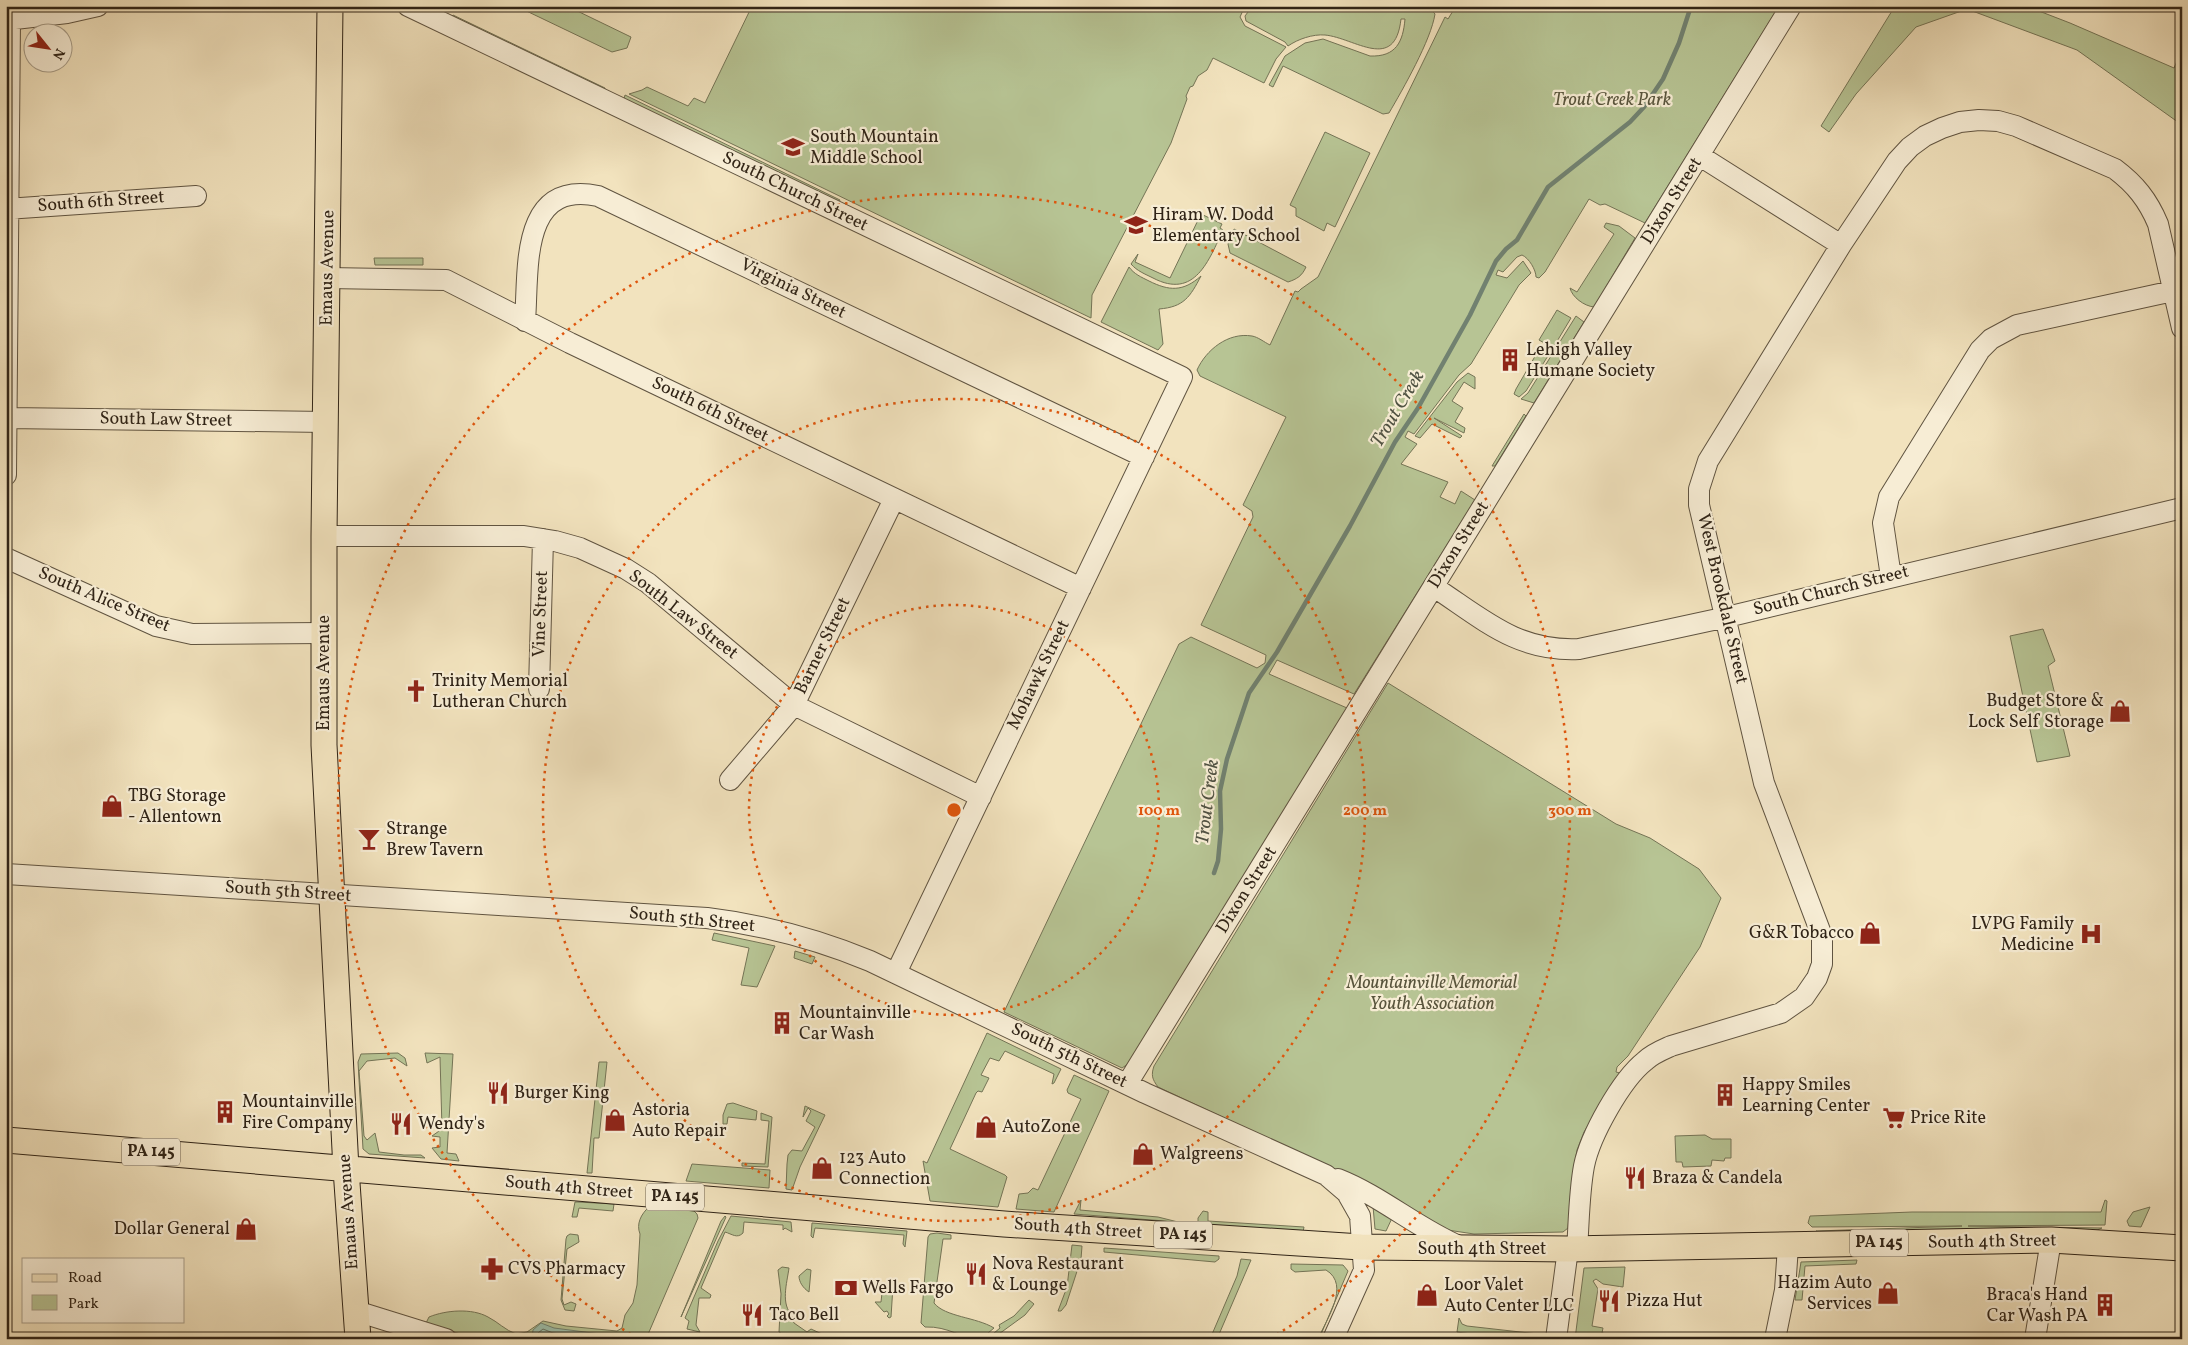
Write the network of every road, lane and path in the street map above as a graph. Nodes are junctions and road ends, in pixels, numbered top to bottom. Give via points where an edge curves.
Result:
1 (98, 6) edge
2 (330, 6) edge
3 (408, 6) edge
4 (1792, 6) edge
5 (8, 20) edge
6 (1700, 156) junction
7 (196, 196) dead end
8 (7, 208) edge
9 (1841, 245) junction
10 (328, 278) junction
11 (2173, 291) junction
12 (525, 321) junction
13 (2182, 328) edge
14 (1182, 377) joint
15 (7, 418) edge
16 (326, 422) junction
17 (1144, 457) junction
18 (6, 475) edge
19 (894, 499) junction
20 (2182, 508) edge
21 (324, 536) junction
22 (543, 539) junction
23 (6, 558) edge
24 (1891, 577) junction
25 (1434, 587) junction
26 (1081, 588) junction
27 (1727, 617) junction
28 (324, 633) junction
29 (539, 689) dead end
30 (794, 705) junction
31 (730, 780) dead end
32 (981, 797) junction
33 (6, 874) edge
34 (332, 895) junction
35 (896, 973) junction
36 (1127, 1084) junction
37 (6, 1140) edge
38 (346, 1169) junction
39 (1326, 1174) junction
40 (2051, 1240) junction
41 (1788, 1246) junction
42 (1362, 1247) junction
43 (2182, 1248) edge
44 (1465, 1249) junction
45 (1572, 1249) junction
46 (356, 1311) junction
47 (358, 1339) edge
48 (446, 1339) edge
49 (1333, 1339) edge
50 (1556, 1339) edge
51 (1775, 1339) edge
52 (2035, 1339) edge

1 - 5 street
2 - 10 main road, Emaus Avenue
3 - 14 street, South Church Street
4 - 6 street, Dixon Street
5 - 8 street
6 - 9 street
6 - 25 street, Dixon Street
7 - 8 street, South 6th Street
8 - 15 street
9 - 11 street, West Brookdale Street via 1897,161 1925,136 1960,122 1998,121 2099,160 2129,179 2146,200 2158,224
9 - 27 street, West Brookdale Street via 1703,473 1699,505
10 - 12 street, South 6th Street via 446,280
10 - 16 main road, Emaus Avenue
11 - 13 street, West Brookdale Street
11 - 24 street via 2018,325 1991,339 1980,350 1889,497 1883,523
12 - 17 street, Virginia Street via 530,242 534,227 540,216 559,199 586,193
12 - 19 street, South 6th Street
14 - 17 street, Mohawk Street
15 - 16 street, South Law Street
15 - 18 street
16 - 21 main road, Emaus Avenue
17 - 26 street, Mohawk Street
19 - 26 street, South 6th Street
19 - 30 street, Barner Street
20 - 24 street, South Church Street
21 - 22 street, South Law Street via 524,536
21 - 28 main road, Emaus Avenue
22 - 29 street, Vine Street
22 - 30 street, South Law Street via 604,558 646,582
23 - 28 street, South Alice Street via 172,631 192,634
24 - 27 street, South Church Street
25 - 27 street, South Church Street via 1512,638 1559,650 1579,649
25 - 36 street, Dixon Street
26 - 32 street, Mohawk Street
27 - 45 street, West Brookdale Street via 1764,783 1822,936 1822,964 1804,997 1791,1008 1671,1046 1644,1061 1633,1073 1601,1121 1590,1145
28 - 34 main road, Emaus Avenue via 324,745
30 - 31 street, Barner Street
30 - 32 street, South Law Street
32 - 35 street, Mohawk Street
33 - 34 street, South 5th Street
34 - 35 street, South 5th Street via 746,923 830,945
34 - 38 main road, Emaus Avenue
35 - 36 street, South 5th Street
36 - 39 street, South 5th Street
37 - 38 main road, South 4th Street / PA 145
38 - 42 main road, South 4th Street / PA 145 via 1004,1224
38 - 46 main road, Emaus Avenue
39 - 42 street, South 5th Street via 1347,1193 1360,1216
39 - 44 street, South 5th Street via 1359,1188 1443,1240
40 - 41 main road, South 4th Street / PA 145
40 - 43 main road, South 4th Street / PA 145
40 - 52 street
41 - 45 main road, South 4th Street / PA 145
41 - 51 street via 1785,1290
42 - 44 main road, South 4th Street / PA 145
42 - 49 street, South 5th Street via 1364,1270
44 - 45 main road, South 4th Street / PA 145
45 - 50 street
46 - 47 main road, Emaus Avenue
46 - 48 street

